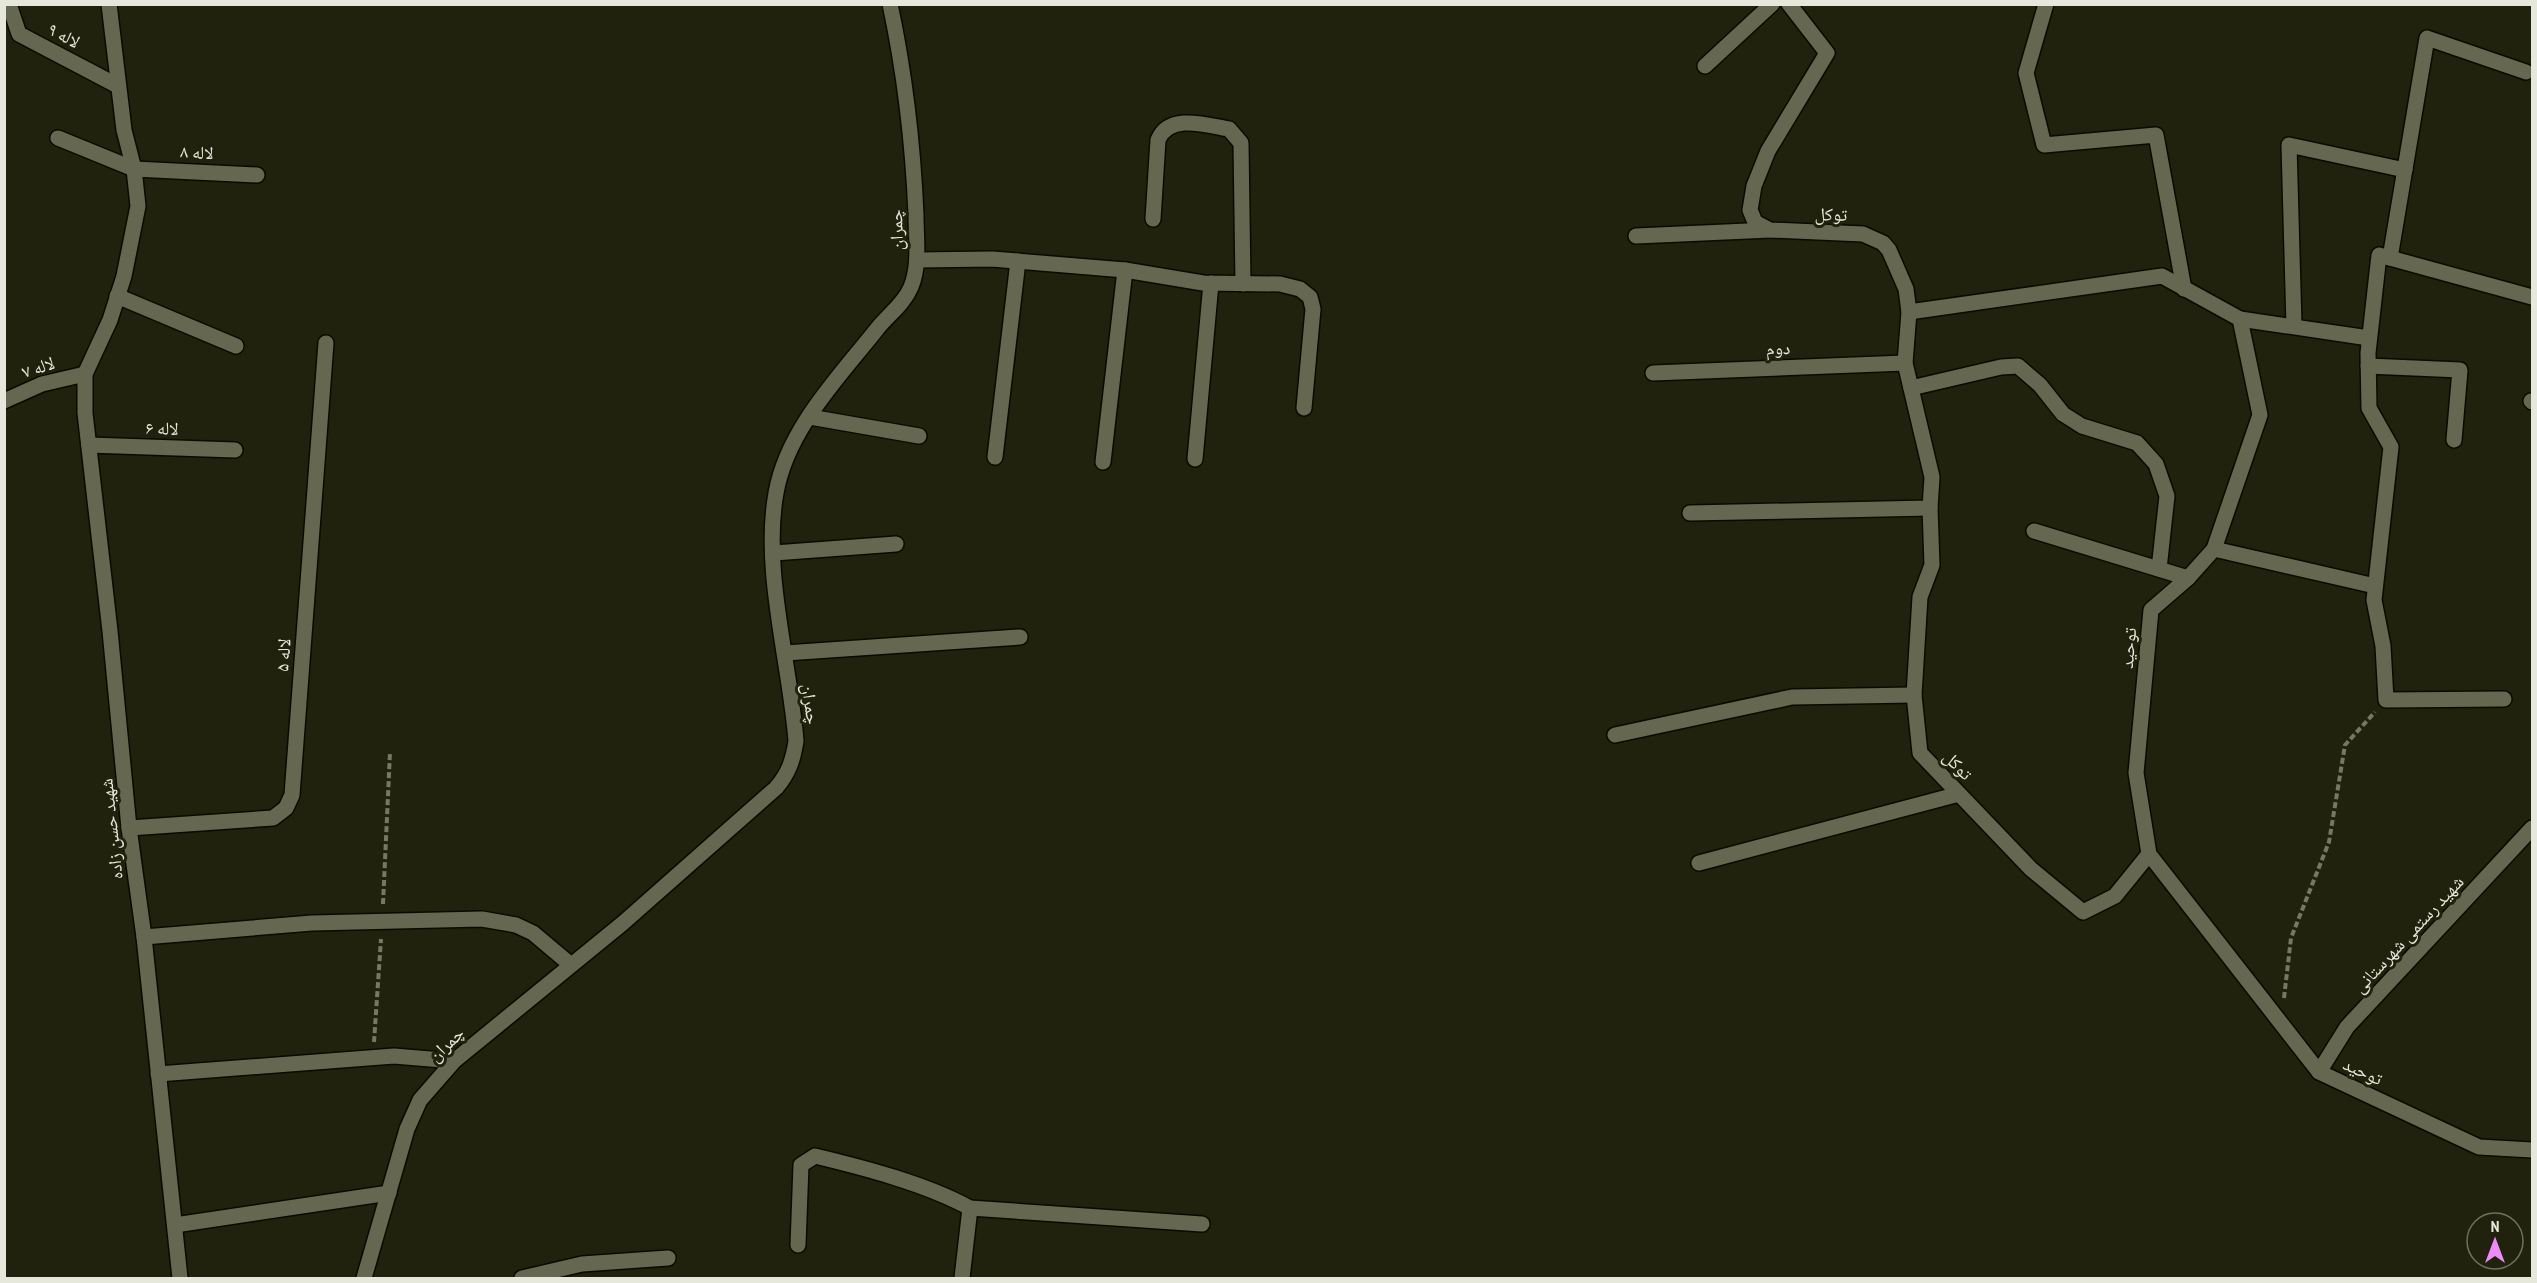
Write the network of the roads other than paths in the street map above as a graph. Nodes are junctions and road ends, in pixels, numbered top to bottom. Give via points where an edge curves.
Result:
1 (9, 4) edge
2 (108, 4) edge
3 (890, 4) edge
4 (1772, 4) edge
5 (1789, 4) edge
6 (2046, 4) edge
7 (1705, 66) dead end
8 (2526, 72) dead end
9 (118, 86) junction
10 (58, 138) dead end
11 (134, 169) junction
12 (2405, 170) junction
13 (257, 175) dead end
14 (1153, 219) dead end
15 (1770, 230) junction
16 (1636, 236) dead end
17 (2390, 258) junction
18 (917, 260) junction
19 (1018, 261) junction
20 (1125, 270) junction
21 (1211, 283) junction
22 (1243, 284) junction
23 (2184, 289) junction
24 (117, 296) junction
25 (2532, 297) edge
26 (1909, 312) junction
27 (2240, 319) junction
28 (2294, 326) junction
29 (2369, 338) junction
30 (326, 343) dead end
31 (236, 346) dead end
32 (1905, 363) junction
33 (2368, 366) junction
34 (1653, 373) dead end
35 (85, 374) junction
36 (1911, 388) junction
37 (4, 401) edge
38 (1304, 408) dead end
39 (810, 417) junction
40 (919, 436) dead end
41 (2454, 440) dead end
42 (89, 445) junction
43 (235, 450) dead end
44 (995, 457) dead end
45 (1195, 459) dead end
46 (1103, 462) dead end
47 (1930, 508) junction
48 (1690, 513) dead end
49 (2034, 531) dead end
50 (896, 544) dead end
51 (2214, 549) junction
52 (774, 553) junction
53 (2158, 569) junction
54 (2188, 578) junction
55 (2375, 586) junction
56 (1020, 637) dead end
57 (785, 653) junction
58 (1914, 695) junction
59 (2504, 699) dead end
60 (1614, 735) dead end
61 (1959, 794) junction
62 (129, 828) junction
63 (2532, 828) edge
64 (2149, 854) junction
65 (1699, 863) dead end
66 (144, 937) junction
67 (571, 965) junction
68 (454, 1061) junction
69 (2319, 1072) junction
70 (158, 1074) junction
71 (2532, 1150) edge
72 (389, 1193) junction
73 (970, 1209) junction
74 (1202, 1224) dead end
75 (174, 1225) junction
76 (798, 1245) dead end
77 (668, 1258) dead end
78 (180, 1278) edge
79 (363, 1278) edge
80 (522, 1278) edge
81 (962, 1278) edge

1 - 9 street, لاله ۹ via 19,34
2 - 9 street
3 - 18 street, چمران via 913,155
4 - 7 street
5 - 15 street via 1827,53 1768,151 1754,186 1750,210 1755,222
6 - 23 street via 2026,73 2044,145 2156,135
8 - 12 street via 2427,38
9 - 11 street
10 - 11 street, لاله ۸
11 - 13 street, لاله ۸
11 - 24 street via 138,206
12 - 17 street
12 - 28 street via 2289,145
14 - 22 street via 1158,140 1162,131 1173,124 1229,129 1241,143
15 - 16 street, توکل
15 - 26 street, توکل via 1863,234 1883,243 1906,289
17 - 25 street
17 - 29 street via 2379,255
18 - 19 street
18 - 39 street, چمران via 911,287 903,301
19 - 20 street
19 - 44 street
20 - 21 street
20 - 46 street
21 - 22 street
21 - 45 street
22 - 38 street via 1280,284 1300,289 1310,297 1313,309
23 - 26 street via 2162,276
23 - 27 street
24 - 31 street
24 - 35 street via 99,349
26 - 32 street, توکل
27 - 28 street
27 - 51 street, توحید via 2260,415
28 - 29 street
29 - 33 street
30 - 62 street, لاله ۵ via 292,795 286,808 273,818
32 - 34 street, دوم
32 - 36 street, توکل
33 - 41 street via 2460,370
33 - 55 street via 2369,408 2391,447
35 - 37 street, لاله ۷ via 42,384
35 - 42 street, شهید حسن زاده
36 - 47 street, توکل via 1932,477
36 - 53 street via 2018,366 2040,385 2063,414 2082,426 2137,443 2156,464 2167,496
39 - 40 street
39 - 52 street, چمران via 795,436 776,492
42 - 43 street, لاله ۶
42 - 62 street, شهید حسن زاده
47 - 48 street
47 - 58 street, توکل via 1932,565 1920,597
49 - 53 street
50 - 52 street
51 - 54 street, توحید
51 - 55 street
52 - 57 street, چمران
53 - 54 street
54 - 64 street, توحید via 2151,609 2136,773
55 - 59 street via 2386,700
56 - 57 street
57 - 67 street, چمران via 796,741 787,776 649,901
58 - 60 street via 1792,697
58 - 61 street, توکل via 1920,753
61 - 64 street, توکل via 2031,869 2083,912 2115,896
61 - 65 street
62 - 66 street, شهید حسن زاده
63 - 69 street, شهید رستمی شهرستانی via 2347,1027
64 - 69 street, توحید
66 - 67 street via 312,923 482,919 516,925 533,933
66 - 70 street, شهید حسن زاده
67 - 68 street, چمران
68 - 70 street via 394,1056
68 - 72 street, چمران via 420,1101 407,1129
69 - 71 street, توحید via 2479,1147
70 - 75 street, شهید حسن زاده
72 - 75 street
72 - 79 street, چمران
73 - 74 street
73 - 76 street via 942,1194 815,1156 801,1165
73 - 81 street
75 - 78 street, شهید حسن زاده
77 - 80 street via 582,1264

